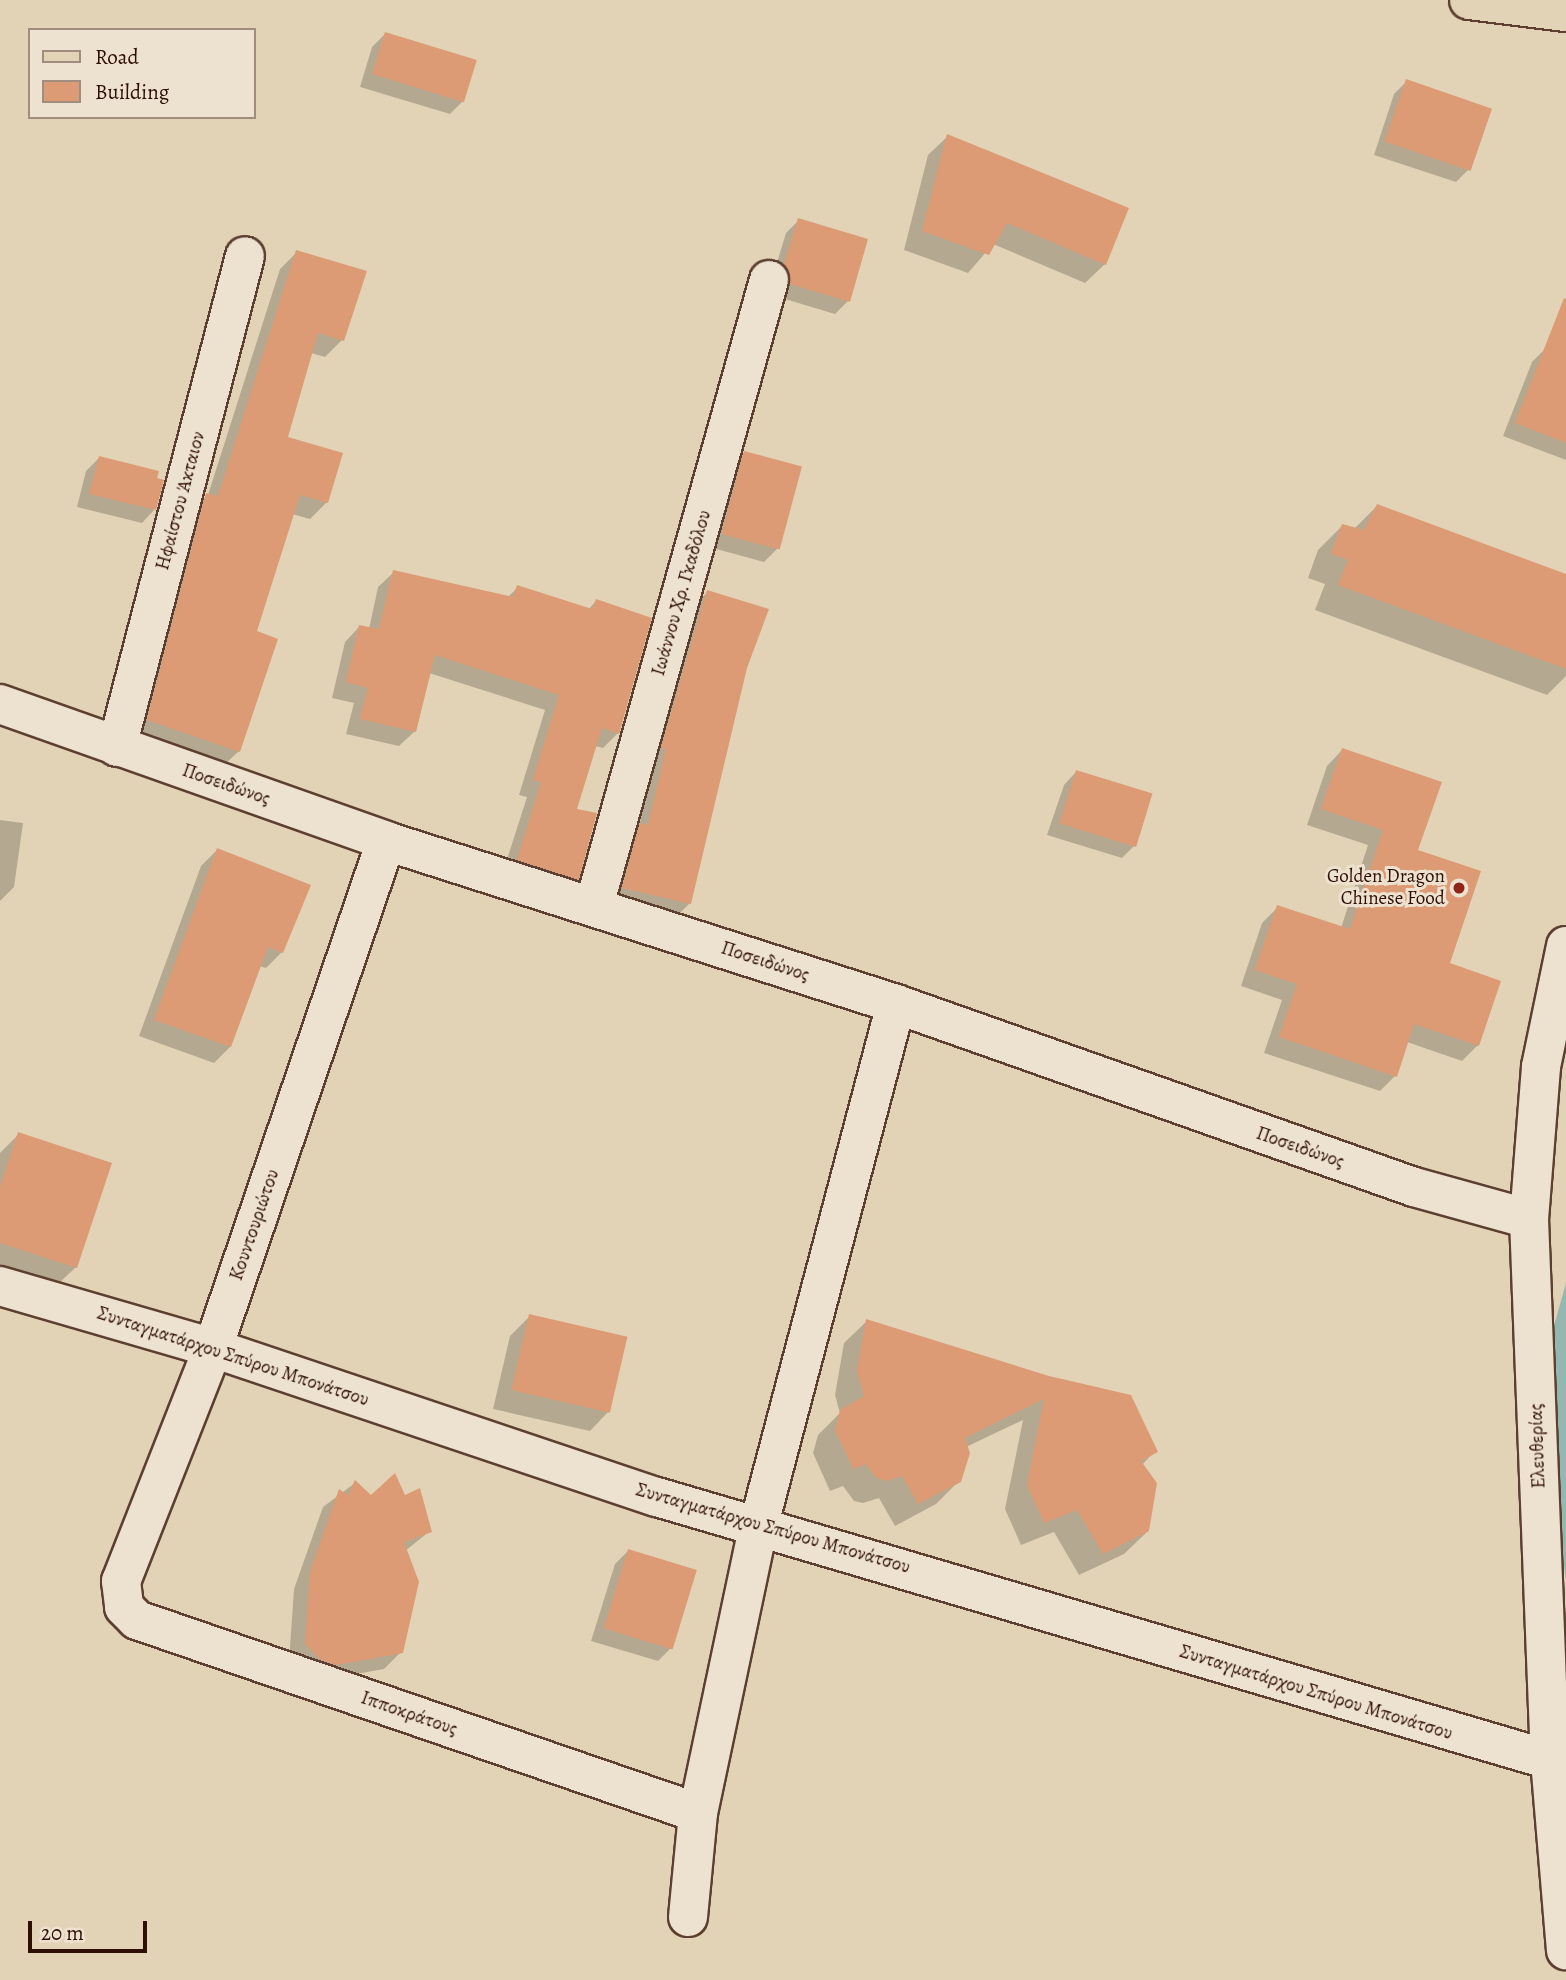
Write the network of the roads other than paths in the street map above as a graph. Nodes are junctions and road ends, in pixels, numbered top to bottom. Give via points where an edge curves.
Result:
1 (1469, 0) edge
2 (1566, 12) edge
3 (245, 256) dead end
4 (769, 280) dead end
5 (0, 704) edge
6 (117, 747) junction
7 (386, 841) junction
8 (594, 906) junction
9 (1566, 946) edge
10 (896, 1004) junction
11 (1529, 1219) junction
12 (0, 1286) edge
13 (213, 1348) junction
14 (759, 1524) junction
15 (124, 1607) joint
16 (1550, 1760) junction
17 (698, 1813) junction
18 (688, 1917) dead end
19 (1566, 1950) edge

1 - 2 main road
3 - 6 street, Ηφαίστου Άκταιον
4 - 8 street, Ιωάννου Χρ. Γκαδόλου
5 - 6 street, Ποσειδώνος
6 - 7 street, Ποσειδώνος
7 - 8 street, Ποσειδώνος
7 - 13 street, Κουντουριώτου
8 - 10 street, Ποσειδώνος
9 - 11 street, Ελευθερίας via 1541,1067
10 - 11 street, Ποσειδώνος via 1388,1178
10 - 14 street
11 - 16 street, Ελευθερίας
12 - 13 street, Συνταγματάρχου Σπύρου Μπονάτσου
13 - 14 street, Συνταγματάρχου Σπύρου Μπονάτσου via 657,1497
13 - 15 street, Κουντουριώτου via 121,1581
14 - 16 street, Συνταγματάρχου Σπύρου Μπονάτσου
14 - 17 street
15 - 17 street, Ιπποκράτους via 137,1620
16 - 19 street, Ελευθερίας
17 - 18 street

